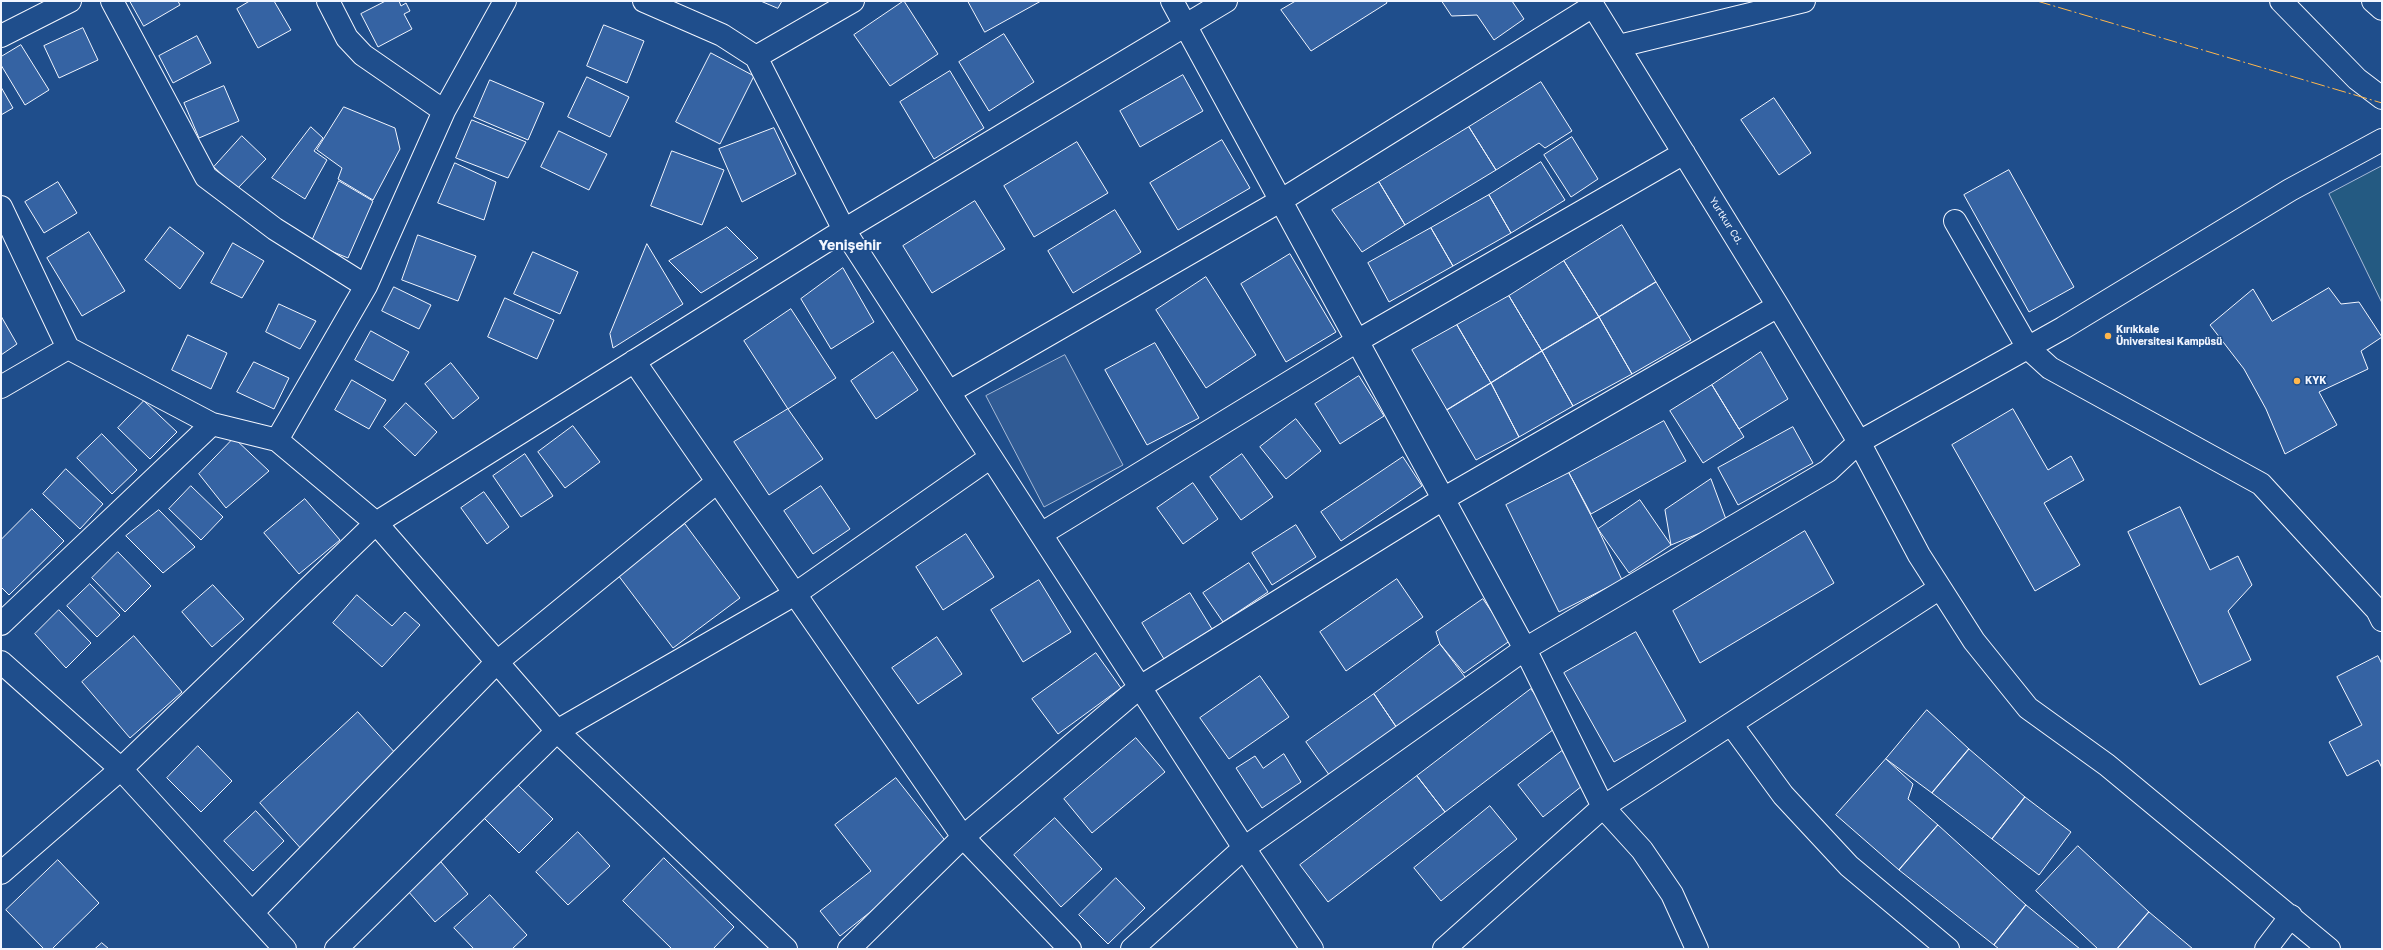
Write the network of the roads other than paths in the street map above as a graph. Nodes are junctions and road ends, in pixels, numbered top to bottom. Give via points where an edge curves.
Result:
1 (70, 1) edge
2 (112, 1) edge
3 (328, 1) edge
4 (505, 1) edge
5 (644, 1) edge
6 (853, 1) edge
7 (1172, 1) edge
8 (1226, 1) edge
9 (1804, 1) edge
10 (2281, 1) edge
11 (2373, 1) edge
12 (1591, 4) edge
13 (2382, 10) edge
14 (1185, 26) junction
15 (1, 36) edge
16 (1619, 46) junction
17 (756, 57) junction
18 (2382, 98) edge
19 (444, 110) junction
20 (2382, 140) edge
21 (1684, 153) junction
22 (1280, 201) junction
23 (1, 207) edge
24 (1955, 221) dead end
25 (844, 230) junction
26 (366, 286) junction
27 (1778, 306) junction
28 (1356, 341) junction
29 (68, 348) junction
30 (2028, 348) junction
31 (634, 361) junction
32 (1, 387) edge
33 (949, 392) junction
34 (212, 424) junction
35 (277, 440) junction
36 (1859, 442) junction
37 (991, 456) junction
38 (717, 482) junction
39 (1443, 499) junction
40 (376, 523) junction
41 (1041, 534) junction
42 (1940, 588) junction
43 (795, 594) junction
44 (2382, 620) edge
45 (1, 624) edge
46 (1525, 649) junction
47 (1, 662) edge
48 (497, 662) junction
49 (1140, 687) junction
50 (1731, 724) junction
51 (557, 731) junction
52 (121, 769) junction
53 (1603, 807) junction
54 (963, 837) junction
55 (1244, 848) junction
56 (1, 873) edge
57 (252, 913) junction
58 (2291, 916) junction
59 (285, 949) edge
60 (336, 949) edge
61 (786, 949) edge
62 (849, 949) edge
63 (1070, 949) edge
64 (1132, 949) edge
65 (1312, 949) edge
66 (1444, 949) edge
67 (1697, 949) edge
68 (1948, 949) edge
69 (2266, 949) edge
70 (2329, 949) edge

1 - 15 street
2 - 26 street via 206,177 275,229
3 - 19 street via 347,38 363,55
4 - 19 street
5 - 17 street via 722,35
6 - 17 street
7 - 14 street
8 - 14 street
9 - 16 street
10 - 18 street via 2357,79
11 - 13 street
12 - 16 street, Yurtkur Cd.
12 - 22 street
14 - 22 street
14 - 25 street
16 - 21 street, Yurtkur Cd.
17 - 25 street
19 - 26 street
20 - 30 street via 2290,190
21 - 27 street, Yurtkur Cd.
21 - 28 street
22 - 28 street
22 - 33 street
23 - 29 street
24 - 30 street
25 - 31 street
25 - 33 street
26 - 35 street
27 - 36 street, Yurtkur Cd.
27 - 39 street
28 - 39 street
28 - 41 street
29 - 32 street
29 - 34 street
30 - 36 street
30 - 44 street via 2050,368 2261,484 2377,610
31 - 38 street
31 - 40 street
33 - 37 street
34 - 35 street
34 - 45 street
35 - 40 street
36 - 42 street, Yurtkur Cd. via 1919,555
36 - 46 street via 1828,471
37 - 41 street
37 - 43 street
38 - 43 street
38 - 48 street
39 - 46 street
39 - 49 street
40 - 48 street
40 - 52 street
41 - 49 street
42 - 50 street
42 - 58 street, Yurtkur Cd. via 1974,641 2028,708 2107,765
43 - 51 street
43 - 54 street
46 - 53 street
46 - 55 street
47 - 52 street
48 - 51 street
48 - 57 street
49 - 54 street
49 - 55 street
50 - 53 street
50 - 68 street via 1783,795 1849,866
51 - 60 street
51 - 61 street
52 - 56 street
52 - 57 street
53 - 66 street
53 - 67 street via 1642,850 1672,894
54 - 62 street
54 - 63 street
55 - 64 street
55 - 65 street
57 - 59 street
58 - 69 street
58 - 70 street, Yurtkur Cd.

